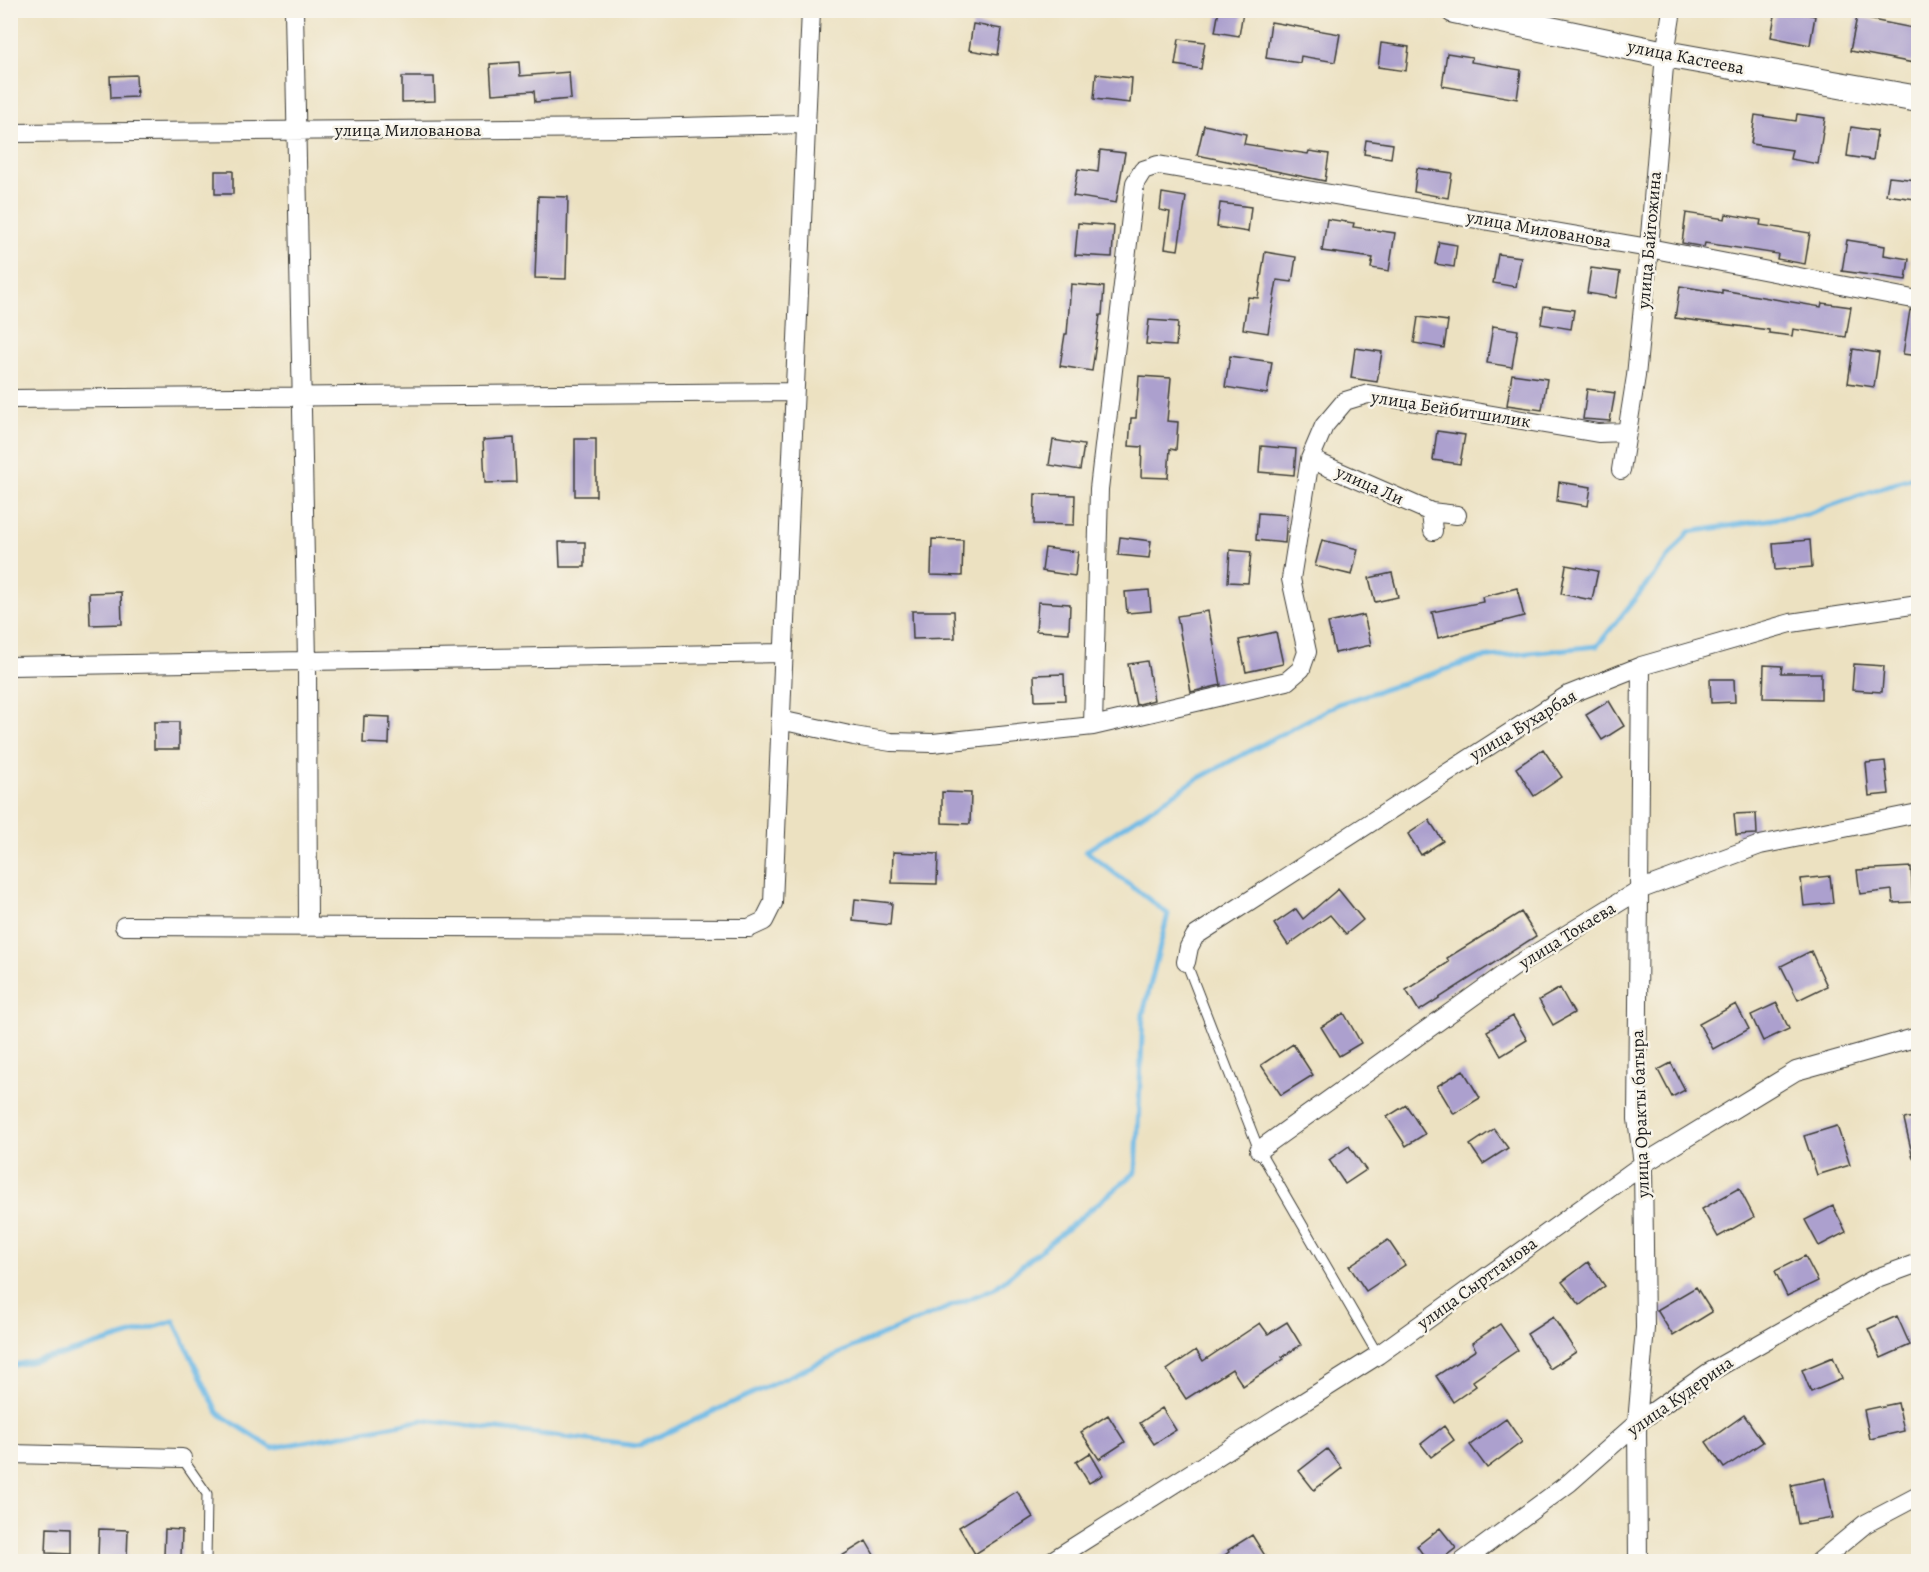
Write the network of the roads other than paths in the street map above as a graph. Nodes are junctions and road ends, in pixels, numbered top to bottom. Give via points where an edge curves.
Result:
1 (294, 10) edge
2 (811, 10) edge
3 (1454, 10) edge
4 (1672, 10) edge
5 (1665, 54) junction
6 (1918, 99) edge
7 (805, 124) junction
8 (296, 131) junction
9 (10, 133) edge
10 (1649, 248) junction
11 (1918, 300) edge
12 (794, 392) junction
13 (302, 396) junction
14 (10, 399) edge
15 (1626, 432) junction
16 (1310, 459) junction
17 (1621, 470) dead end
18 (1431, 512) junction
19 (1457, 515) dead end
20 (1432, 531) dead end
21 (1918, 604) edge
22 (783, 653) junction
23 (307, 661) junction
24 (10, 666) edge
25 (1641, 666) junction
26 (780, 720) junction
27 (1093, 726) junction
28 (1918, 813) edge
29 (1638, 890) junction
30 (124, 926) dead end
31 (308, 927) junction
32 (1186, 962) joint
33 (1918, 1037) edge
34 (1259, 1150) junction
35 (1643, 1164) junction
36 (1918, 1263) edge
37 (1378, 1355) junction
38 (1637, 1422) junction
39 (10, 1454) edge
40 (182, 1458) joint
41 (1918, 1496) edge
42 (207, 1562) edge
43 (1050, 1562) edge
44 (1462, 1562) edge
45 (1638, 1562) edge
46 (1819, 1562) edge

1 - 8 street
2 - 7 street
3 - 5 street, улица Кастеева
4 - 5 street, улица Байгожина
5 - 6 street, улица Кастеева
5 - 10 street, улица Байгожина
7 - 8 street, улица Милованова
7 - 12 street
8 - 9 street, улица Милованова
8 - 13 street
10 - 11 street, улица Милованова
10 - 15 street, улица Байгожина
10 - 27 street, улица Милованова via 1158,165 1143,170 1136,183 1099,489
12 - 13 street
12 - 22 street
13 - 14 street
13 - 23 street
15 - 16 street, улица Бейбитшилик via 1598,434 1368,394 1345,401 1324,426
15 - 17 street, улица Байгожина
16 - 18 street, улица Ли
16 - 27 street, улица Бейбитшилик via 1291,579 1307,652 1301,669 1287,681
18 - 19 street, улица Ли
18 - 20 street
21 - 25 street, улица Бухарбая via 1791,623
22 - 23 street
22 - 26 street
23 - 24 street
23 - 31 street
25 - 29 street, улица Оракты батыра
25 - 32 street, улица Бухарбая via 1568,695 1454,767 1195,936
26 - 27 street, улица Бейбитшилик via 891,742 933,743
26 - 31 street via 773,903 765,921 749,928
28 - 29 street, улица Токаева via 1760,845
29 - 34 street, улица Токаева via 1514,968
29 - 35 street, улица Оракты батыра via 1637,1119
30 - 31 street
32 - 34 lane
33 - 35 street, улица Сырттанова via 1796,1071
34 - 37 lane
35 - 37 street, улица Сырттанова
35 - 38 street, улица Оракты батыра via 1645,1328
36 - 38 street, улица Кудерина via 1874,1279 1708,1373
37 - 43 street, улица Сырттанова
38 - 44 street, улица Кудерина via 1569,1484
38 - 45 street, улица Оракты батыра
39 - 40 street
40 - 42 lane via 207,1494
41 - 46 street via 1865,1524

